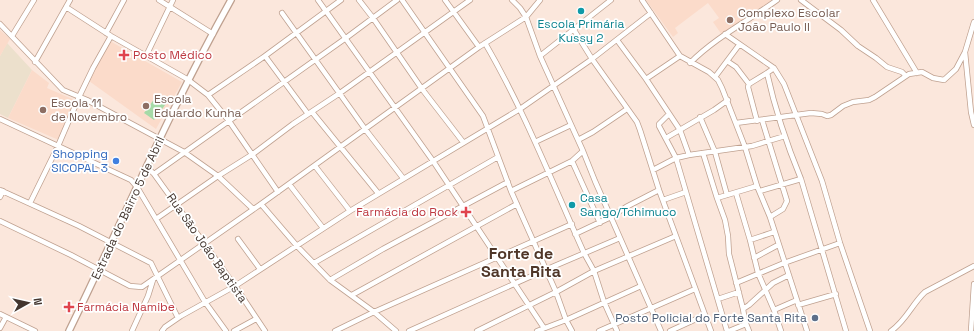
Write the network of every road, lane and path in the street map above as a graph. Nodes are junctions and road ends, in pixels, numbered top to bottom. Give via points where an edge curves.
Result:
1 (34, 0) edge
2 (70, 0) edge
3 (124, 0) edge
4 (159, 0) edge
5 (173, 0) edge
6 (231, 0) edge
7 (318, 0) edge
8 (341, 0) edge
9 (359, 0) edge
10 (397, 0) edge
11 (402, 0) edge
12 (445, 0) edge
13 (470, 0) edge
14 (512, 0) edge
15 (540, 0) edge
16 (611, 0) edge
17 (642, 0) edge
18 (777, 0) edge
19 (801, 0) edge
20 (873, 0) edge
21 (66, 7) junction
22 (170, 7) junction
23 (325, 11) junction
24 (453, 12) junction
25 (282, 13) dead end
26 (651, 13) junction
27 (526, 16) junction
28 (373, 18) junction
29 (974, 22) edge
30 (0, 24) edge
31 (574, 30) junction
32 (425, 32) junction
33 (106, 33) junction
34 (213, 34) junction
35 (296, 34) junction
36 (725, 34) junction
37 (12, 36) junction
38 (111, 36) junction
39 (346, 38) junction
40 (618, 40) junction
41 (485, 43) junction
42 (739, 45) junction
43 (478, 47) junction
44 (397, 52) junction
45 (965, 52) junction
46 (146, 56) junction
47 (265, 56) junction
48 (540, 56) junction
49 (680, 56) junction
50 (316, 59) junction
51 (592, 59) junction
52 (727, 61) junction
53 (35, 62) junction
54 (690, 62) junction
55 (450, 68) junction
56 (774, 68) junction
57 (370, 72) junction
58 (768, 73) junction
59 (917, 73) junction
60 (906, 76) junction
61 (715, 77) junction
62 (646, 78) junction
63 (189, 81) junction
64 (284, 82) junction
65 (749, 84) junction
66 (554, 86) junction
67 (422, 89) junction
68 (340, 94) junction
69 (208, 95) junction
70 (79, 97) junction
71 (728, 100) junction
72 (395, 108) junction
73 (520, 109) junction
74 (627, 109) junction
75 (310, 113) junction
76 (669, 114) junction
77 (796, 115) junction
78 (700, 117) junction
79 (780, 117) junction
80 (0, 119) edge
81 (759, 120) junction
82 (229, 121) junction
83 (736, 123) junction
84 (571, 125) junction
85 (974, 125) edge
86 (488, 127) junction
87 (365, 129) junction
88 (680, 130) junction
89 (785, 136) junction
90 (666, 138) junction
91 (159, 140) junction
92 (578, 140) junction
93 (769, 140) junction
94 (463, 142) junction
95 (535, 142) junction
96 (58, 146) junction
97 (341, 147) junction
98 (745, 147) junction
99 (583, 151) junction
100 (184, 152) junction
101 (715, 152) junction
102 (253, 154) junction
103 (703, 154) junction
104 (689, 155) junction
105 (498, 157) junction
106 (676, 158) junction
107 (433, 161) junction
108 (572, 161) junction
109 (315, 166) junction
110 (147, 167) junction
111 (653, 170) junction
112 (548, 173) junction
113 (154, 174) junction
114 (218, 176) junction
115 (402, 178) junction
116 (801, 179) junction
117 (508, 182) junction
118 (289, 184) junction
119 (449, 184) junction
120 (782, 185) junction
121 (757, 186) junction
122 (137, 187) junction
123 (1, 190) edge
124 (659, 190) junction
125 (511, 191) junction
126 (278, 192) junction
127 (686, 192) junction
128 (760, 192) junction
129 (378, 193) junction
130 (736, 193) junction
131 (727, 195) junction
132 (0, 197) edge
133 (716, 198) junction
134 (663, 200) junction
135 (30, 203) junction
136 (261, 204) junction
137 (517, 204) junction
138 (177, 205) junction
139 (464, 206) junction
140 (253, 209) junction
141 (350, 210) junction
142 (611, 217) junction
143 (770, 217) junction
144 (156, 219) junction
145 (0, 221) edge
146 (600, 223) junction
147 (572, 224) junction
148 (477, 227) junction
149 (323, 228) junction
150 (774, 232) junction
151 (575, 234) junction
152 (676, 236) junction
153 (620, 238) junction
154 (238, 239) dead end
155 (750, 240) junction
156 (533, 241) junction
157 (111, 243) junction
158 (840, 243) junction
159 (204, 244) junction
160 (778, 245) junction
161 (297, 246) junction
162 (822, 249) junction
163 (584, 253) junction
164 (498, 256) junction
165 (628, 257) junction
166 (754, 258) junction
167 (180, 261) junction
168 (784, 262) junction
169 (314, 263) junction
170 (974, 266) edge
171 (99, 269) junction
172 (260, 269) junction
173 (545, 270) junction
174 (594, 271) junction
175 (758, 273) junction
176 (789, 275) junction
177 (158, 276) junction
178 (153, 280) junction
179 (330, 280) junction
180 (515, 283) junction
181 (736, 283) junction
182 (974, 284) edge
183 (235, 286) junction
184 (641, 286) junction
185 (142, 287) junction
186 (695, 289) junction
187 (765, 290) junction
188 (149, 292) junction
189 (556, 292) junction
190 (739, 292) junction
191 (836, 294) junction
192 (352, 295) junction
193 (718, 299) junction
194 (205, 302) junction
195 (604, 302) junction
196 (797, 303) junction
197 (529, 305) junction
198 (651, 308) junction
199 (743, 309) junction
200 (774, 310) junction
201 (374, 312) junction
202 (0, 314) edge
203 (705, 315) junction
204 (6, 317) junction
205 (178, 318) junction
206 (256, 319) junction
207 (566, 320) junction
208 (614, 324) junction
209 (746, 324) junction
210 (0, 328) edge
211 (544, 328) junction
212 (35, 331) edge
213 (69, 331) edge
214 (132, 331) edge
215 (162, 331) edge
216 (226, 331) edge
217 (234, 331) edge
218 (265, 331) edge
219 (335, 331) edge
220 (396, 331) edge
221 (409, 331) edge
222 (477, 331) edge
223 (537, 331) edge
224 (572, 331) edge
225 (599, 331) edge
226 (617, 331) edge
227 (661, 331) edge
228 (670, 331) edge
229 (711, 331) edge
230 (728, 331) edge
231 (749, 331) edge
232 (781, 331) edge
233 (807, 331) edge
234 (846, 331) edge
235 (870, 331) edge
236 (891, 331) edge
237 (971, 331) edge

1 - 37 street
2 - 21 street
3 - 33 street
4 - 22 street
5 - 22 street
6 - 34 street, Estrada do Bairro 5 de Abril
7 - 23 street
8 - 23 street
9 - 28 street
10 - 28 street
11 - 32 street
12 - 24 street
13 - 24 street
14 - 27 street
15 - 27 street
16 - 31 street
17 - 26 street
18 - 36 street
19 - 60 street via 887,68 902,72
20 - 59 street
21 - 33 street
21 - 53 street
22 - 34 street
22 - 46 street
23 - 35 street
23 - 39 street
24 - 32 street
24 - 43 street
25 - 35 street
26 - 40 street
26 - 49 street
27 - 41 street
27 - 48 street
28 - 39 street
28 - 44 street
29 - 45 street
30 - 37 street
31 - 48 street
31 - 51 street
32 - 44 street
32 - 55 street
33 - 38 street
34 - 63 street, Estrada do Bairro 5 de Abril
35 - 47 street
35 - 50 street
36 - 42 street
36 - 54 street
37 - 53 street
38 - 46 street
38 - 70 street
39 - 50 street
39 - 57 street
40 - 51 street
40 - 62 street
41 - 43 street
41 - 73 street
42 - 52 street
42 - 56 street
43 - 55 street
44 - 57 street
44 - 67 street
45 - 59 street via 956,69 944,80 922,72
45 - 85 street
46 - 63 street
47 - 64 street
47 - 69 street
48 - 66 street
49 - 54 street
49 - 62 street
50 - 64 street
50 - 68 street
51 - 66 street
51 - 74 street
52 - 61 street
52 - 65 street via 736,67
53 - 70 street via 59,87
54 - 61 street
55 - 67 street
55 - 86 street via 477,106
56 - 58 street
56 - 77 street via 784,84
57 - 68 street
57 - 72 street
58 - 65 street
58 - 79 street
59 - 60 street
60 - 77 street via 876,97 853,102 831,115
61 - 71 street
62 - 76 street
63 - 69 street
63 - 91 street, Estrada do Bairro 5 de Abril
64 - 75 street
64 - 82 street
65 - 81 street via 748,89
66 - 73 street
66 - 84 street
67 - 72 street
67 - 94 street
68 - 75 street
68 - 87 street
69 - 82 street
70 - 91 street
70 - 96 street
71 - 78 street
71 - 83 street
72 - 87 street
72 - 107 street
73 - 86 street
73 - 95 street
74 - 92 street
74 - 111 street via 637,122
75 - 97 street
75 - 102 street
76 - 88 street
76 - 90 street via 658,125
77 - 79 street
77 - 158 street via 822,181
78 - 88 street
78 - 101 street
79 - 81 street
79 - 89 street
80 - 96 street
81 - 83 street
81 - 93 street
82 - 100 street
82 - 102 street
83 - 98 street
84 - 92 street
84 - 95 street
86 - 94 street
86 - 105 street
87 - 97 street
87 - 115 street
88 - 90 street
88 - 104 street
89 - 93 street
89 - 116 street
90 - 106 street
91 - 100 street
91 - 110 street, Estrada do Bairro 5 de Abril
92 - 99 street
93 - 98 street
93 - 120 street
94 - 107 street
95 - 112 street
96 - 122 street via 131,180
96 - 135 street
97 - 109 street
97 - 129 street
98 - 101 street
98 - 121 street
99 - 108 street
99 - 142 street
100 - 113 street
100 - 114 street
101 - 103 street
101 - 131 street
102 - 114 street
102 - 126 street
103 - 104 street
103 - 133 street
104 - 106 street
105 - 117 street
105 - 119 street
106 - 111 street
106 - 127 street
107 - 115 street
107 - 119 street
108 - 112 street
108 - 146 street
109 - 118 street
109 - 141 street
110 - 113 street, Rua São João Baptista
110 - 122 street, Estrada do Bairro 5 de Abril
111 - 124 street
112 - 125 street
112 - 147 street
113 - 138 street, Rua São João Baptista
114 - 138 street
114 - 140 street
115 - 129 street
116 - 120 street
116 - 162 street
117 - 125 street
117 - 139 street
118 - 126 street
118 - 149 street
119 - 139 street
119 - 169 street
120 - 128 street
120 - 143 street via 786,204
121 - 128 street
121 - 130 street
122 - 144 street
122 - 157 street, Estrada do Bairro 5 de Abril
123 - 132 street
123 - 135 street
124 - 134 street
124 - 142 street
125 - 137 street
126 - 136 street
127 - 134 street
127 - 193 street
128 - 143 street
129 - 141 street
130 - 131 street
130 - 155 street
131 - 133 street
133 - 181 street via 727,229 729,254
134 - 152 street
135 - 157 street
136 - 140 street
136 - 161 street
137 - 148 street
137 - 156 street
138 - 144 street
138 - 159 street, Rua São João Baptista
139 - 148 street
139 - 179 street
140 - 159 street
141 - 149 street
142 - 146 street
142 - 153 street
143 - 150 street
144 - 167 street
145 - 171 street
146 - 151 street
147 - 151 street
147 - 156 street
148 - 164 street
148 - 192 street
149 - 161 street
150 - 155 street
150 - 160 street
151 - 163 street
152 - 165 street
152 - 186 street
153 - 163 street
153 - 165 street
154 - 172 street
155 - 166 street
156 - 164 street
156 - 173 street
157 - 171 street, Estrada do Bairro 5 de Abril
157 - 177 street via 151,263
158 - 162 street
158 - 235 street
159 - 167 street
159 - 183 street, Rua São João Baptista
160 - 166 street
160 - 168 street
161 - 169 street
161 - 172 street
162 - 168 street
162 - 191 street
163 - 173 street
163 - 174 street
164 - 180 street
164 - 201 street
165 - 174 street
165 - 184 street
166 - 175 street
167 - 177 street
167 - 194 street
168 - 175 street
168 - 176 street
169 - 179 street
170 - 236 street via 925,292
171 - 185 street via 130,286
171 - 213 street, Estrada do Bairro 5 de Abril
172 - 183 street
173 - 180 street
173 - 189 street
174 - 189 street
174 - 195 street
175 - 181 street
175 - 187 street
176 - 187 street
176 - 196 street
177 - 178 street
177 - 205 street
178 - 185 street
178 - 188 street
179 - 192 street
180 - 197 street
180 - 221 street
181 - 190 street
182 - 237 street
183 - 194 street
183 - 206 street, Rua São João Baptista
184 - 195 street
184 - 198 street
185 - 188 street
186 - 198 street
186 - 203 street
187 - 199 street
187 - 200 street
188 - 214 street
189 - 197 street
189 - 207 street
190 - 193 street
190 - 199 street
191 - 196 street
191 - 234 street
192 - 201 street
193 - 230 street
194 - 205 street
194 - 216 street
195 - 207 street
195 - 208 street
196 - 200 street
196 - 233 street
197 - 211 street
197 - 222 street
198 - 208 street
198 - 227 street
199 - 209 street
200 - 232 street
201 - 219 street
201 - 220 street
202 - 204 street
203 - 228 street
203 - 229 street
204 - 210 street
204 - 212 street
205 - 215 street
206 - 217 street
206 - 218 street, Rua São João Baptista
207 - 211 street
207 - 224 street
208 - 225 street
208 - 226 street
209 - 230 street
209 - 231 street
211 - 223 street

